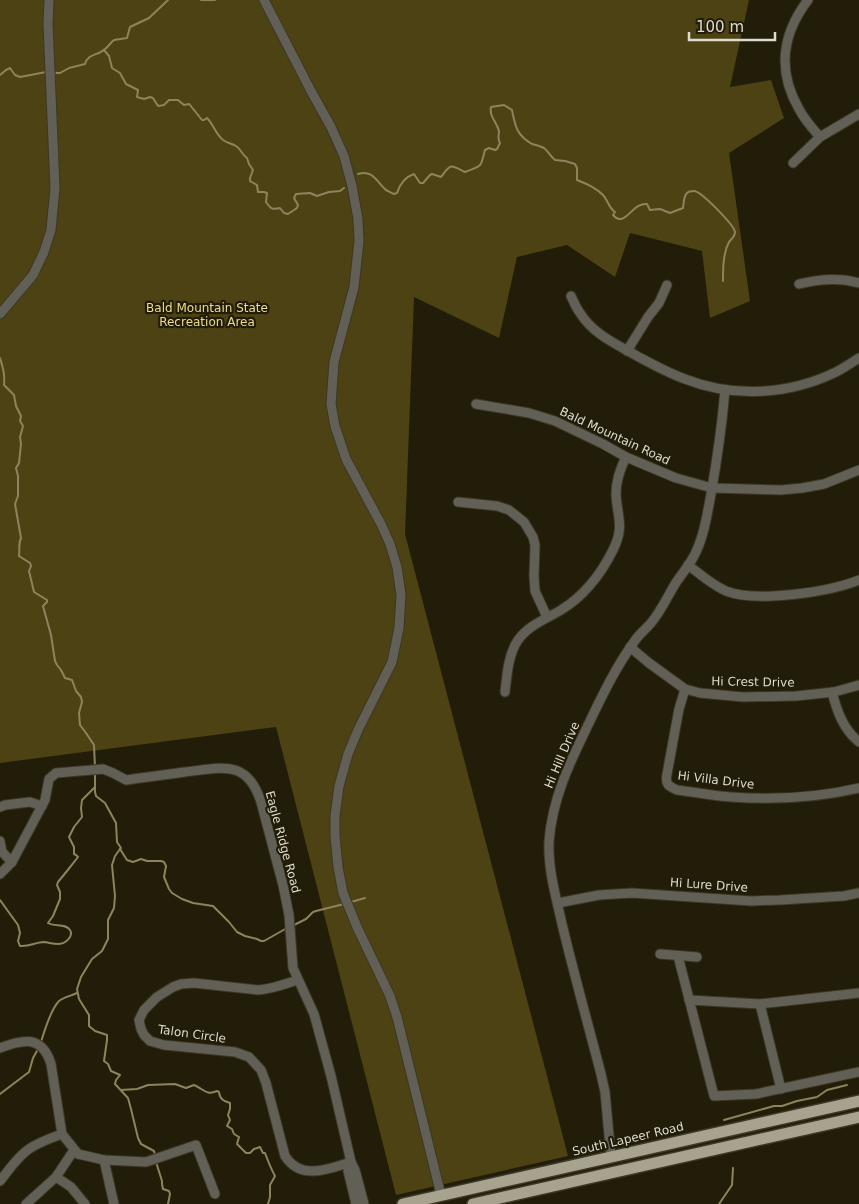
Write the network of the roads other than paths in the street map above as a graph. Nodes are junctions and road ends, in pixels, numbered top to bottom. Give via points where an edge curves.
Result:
1 (49, 0) edge
2 (264, 0) edge
3 (808, 0) edge
4 (859, 114) edge
5 (820, 136) junction
6 (793, 163) dead end
7 (858, 279) edge
8 (667, 284) dead end
9 (800, 284) dead end
10 (571, 296) dead end
11 (0, 314) edge
12 (627, 350) junction
13 (859, 358) edge
14 (725, 390) junction
15 (476, 404) dead end
16 (626, 457) junction
17 (859, 470) edge
18 (712, 488) junction
19 (458, 502) dead end
20 (688, 565) junction
21 (859, 580) edge
22 (547, 617) junction
23 (630, 647) junction
24 (859, 686) edge
25 (685, 689) junction
26 (505, 692) dead end
27 (832, 692) junction
28 (859, 742) edge
29 (859, 788) edge
30 (42, 806) junction
31 (0, 807) edge
32 (0, 841) edge
33 (12, 862) junction
34 (0, 874) edge
35 (859, 893) edge
36 (558, 903) junction
37 (660, 954) dead end
38 (678, 956) junction
39 (697, 957) dead end
40 (298, 980) junction
41 (859, 993) edge
42 (689, 1000) junction
43 (760, 1004) junction
44 (0, 1048) edge
45 (859, 1072) edge
46 (781, 1089) junction
47 (859, 1101) edge
48 (859, 1117) edge
49 (62, 1134) junction
50 (694, 1138) junction
51 (76, 1152) junction
52 (692, 1154) junction
53 (611, 1157) junction
54 (104, 1160) junction
55 (351, 1162) junction
56 (58, 1179) junction
57 (0, 1181) edge
58 (215, 1194) dead end
59 (441, 1195) junction
60 (419, 1202) edge
61 (26, 1204) edge
62 (35, 1204) edge
63 (85, 1204) edge
64 (114, 1204) edge
65 (356, 1204) edge
66 (364, 1204) edge
67 (403, 1204) edge
68 (473, 1204) edge

1 - 11 street via 55,188 51,230 33,275
2 - 59 street via 344,156 358,219 354,287 334,362 332,404 335,426 346,459 390,544 401,595 392,662 358,730 339,786 336,844 343,894 397,1017
3 - 5 street via 791,27 786,46 785,73 798,108
4 - 5 street
5 - 6 street
7 - 9 street via 817,280
8 - 12 street
10 - 12 street via 588,324
12 - 14 street via 685,379
13 - 14 street via 835,372 791,387 771,391
14 - 18 street, Hi Hill Drive
15 - 16 street, Bald Mountain Road via 556,421
16 - 18 street, Bald Mountain Road via 676,478
16 - 22 street via 617,482 620,521 614,549 582,594
17 - 18 street, Bald Mountain Road via 824,484 795,489
18 - 20 street, Hi Hill Drive via 702,536
19 - 22 street via 510,510 524,522 535,545 535,591
20 - 21 street via 726,591 750,596 822,590
20 - 23 street, Hi Hill Drive via 651,624 640,632
22 - 26 street via 518,640 507,669
23 - 25 street, Hi Crest Drive
23 - 36 street, Hi Hill Drive via 598,705 557,794 549,844
24 - 27 street, Hi Crest Drive
25 - 27 street, Hi Crest Drive via 743,697
25 - 29 street, Hi Villa Drive via 678,708 667,774 669,786 721,796 761,798 805,797
27 - 28 street via 841,718
30 - 31 street via 30,802
30 - 33 street, Eagle Ridge Road
30 - 40 street, Eagle Ridge Road via 49,779 56,772 103,769 126,780 224,768 240,772 253,784 261,802 283,885 289,915 291,960
32 - 33 street via 2,852
33 - 34 street, Eagle Ridge Road
35 - 36 street, Hi Lure Drive via 751,901 632,892
36 - 53 street, Hi Hill Drive via 605,1092
37 - 38 street
38 - 39 street
38 - 42 street
40 - 55 street, Eagle Ridge Road via 314,1014
40 - 55 street, Talon Circle via 277,988 258,990 181,984 157,997 144,1010 141,1029 150,1041 164,1045 235,1052 249,1057 261,1070 285,1156 294,1167 312,1172
41 - 43 street
42 - 43 street
42 - 46 street via 714,1096
43 - 46 street
44 - 49 street via 28,1040 48,1055
45 - 46 street
47 - 50 main road, South Lapeer Road
48 - 52 main road
49 - 51 street
49 - 57 street via 28,1149
50 - 52 main road via 697,1146
50 - 53 main road, South Lapeer Road
51 - 54 street
51 - 56 street
52 - 68 main road
53 - 59 main road, South Lapeer Road
54 - 58 street via 146,1162 196,1145
54 - 64 street
55 - 65 street, Eagle Ridge Road via 348,1171
55 - 66 street, Eagle Ridge Road
56 - 61 street
56 - 62 street
56 - 63 street via 71,1187
59 - 60 main road, South Lapeer Road
60 - 67 main road, South Lapeer Road

